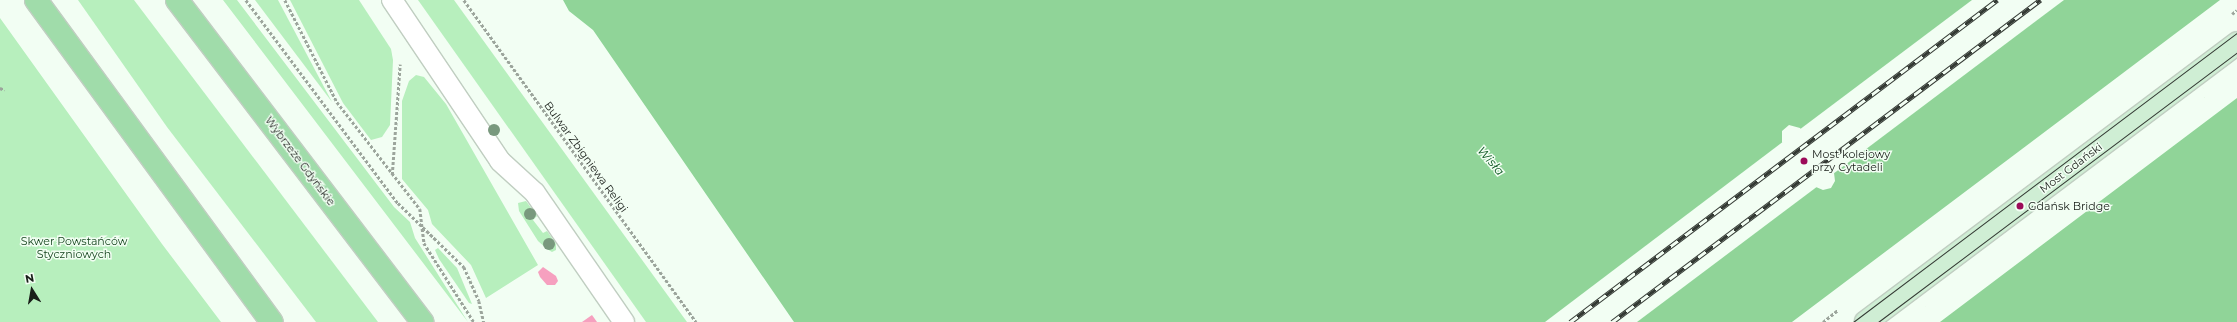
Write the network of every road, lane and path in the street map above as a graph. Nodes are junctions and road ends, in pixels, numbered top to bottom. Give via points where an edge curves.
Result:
1 (36, 0) edge
2 (178, 0) edge
3 (246, 0) edge
4 (285, 0) edge
5 (392, 0) edge
6 (464, 0) edge
7 (404, 18) junction
8 (2237, 42) edge
9 (0, 88) edge
10 (4, 90) dead end
11 (392, 175) junction
12 (422, 224) junction
13 (272, 322) edge
14 (422, 322) edge
15 (474, 322) edge
16 (484, 322) edge
17 (624, 322) edge
18 (696, 322) edge
19 (1866, 322) edge

1 - 13 main road
2 - 14 main road, Wybrzeże Gdyńskie
3 - 12 path via 398,203
4 - 11 path via 337,102
5 - 7 street
6 - 18 path, Bulwar Zbigniewa Religi
7 - 11 path
7 - 17 street via 500,161 535,193
8 - 19 main road, Most Gdański
9 - 10 path
11 - 12 path via 420,209
12 - 15 path via 424,243
12 - 16 path via 464,267

